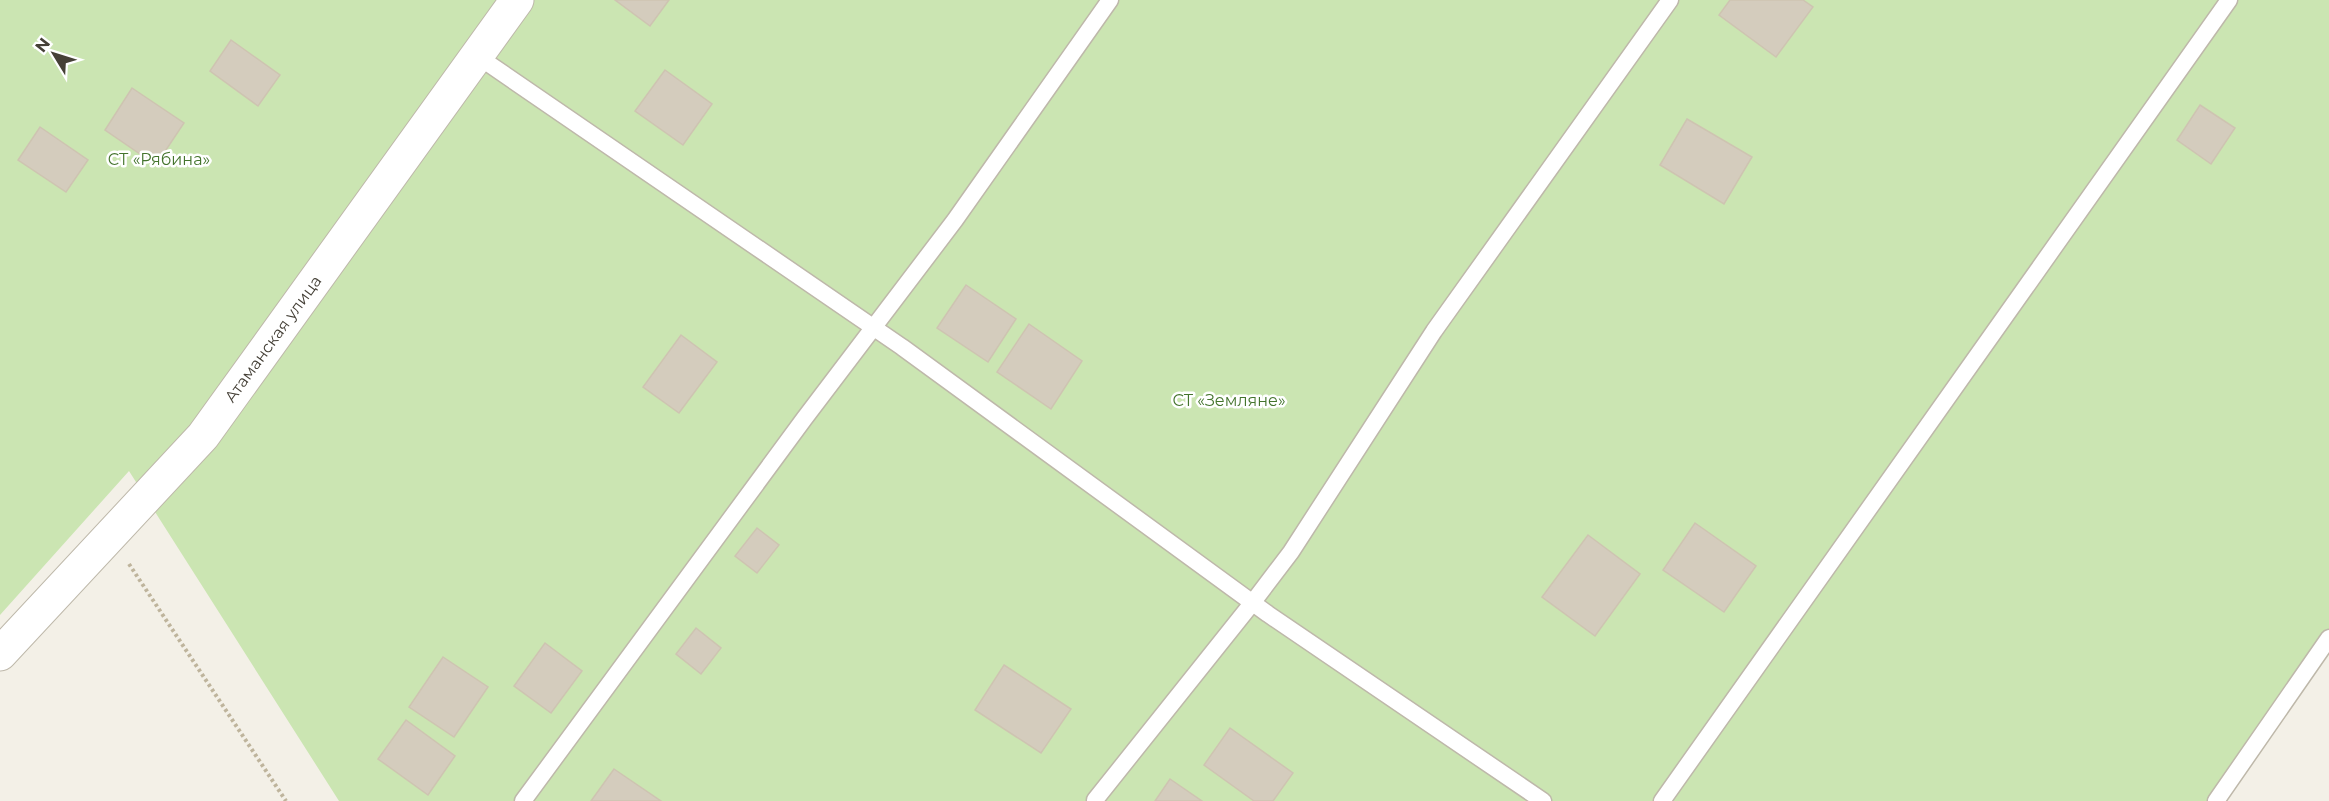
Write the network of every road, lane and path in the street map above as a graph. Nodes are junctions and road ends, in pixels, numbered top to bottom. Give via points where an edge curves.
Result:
1 (517, 0) edge
2 (1110, 0) edge
3 (1670, 0) edge
4 (2229, 0) edge
5 (476, 55) junction
6 (111, 536) junction
7 (1253, 602) junction
8 (2329, 638) edge
9 (0, 654) edge
10 (1095, 800) edge
11 (286, 801) edge
12 (523, 801) edge
13 (1543, 801) edge
14 (1662, 801) edge
15 (2216, 801) edge

1 - 5 street, Атаманская улица
2 - 12 lane via 955,220 804,418
3 - 7 lane via 1434,331 1291,552
4 - 14 lane
5 - 6 street, Атаманская улица via 203,436
5 - 7 lane via 902,346
6 - 9 street, Атаманская улица
6 - 11 path
7 - 10 lane
7 - 13 lane
8 - 15 lane

